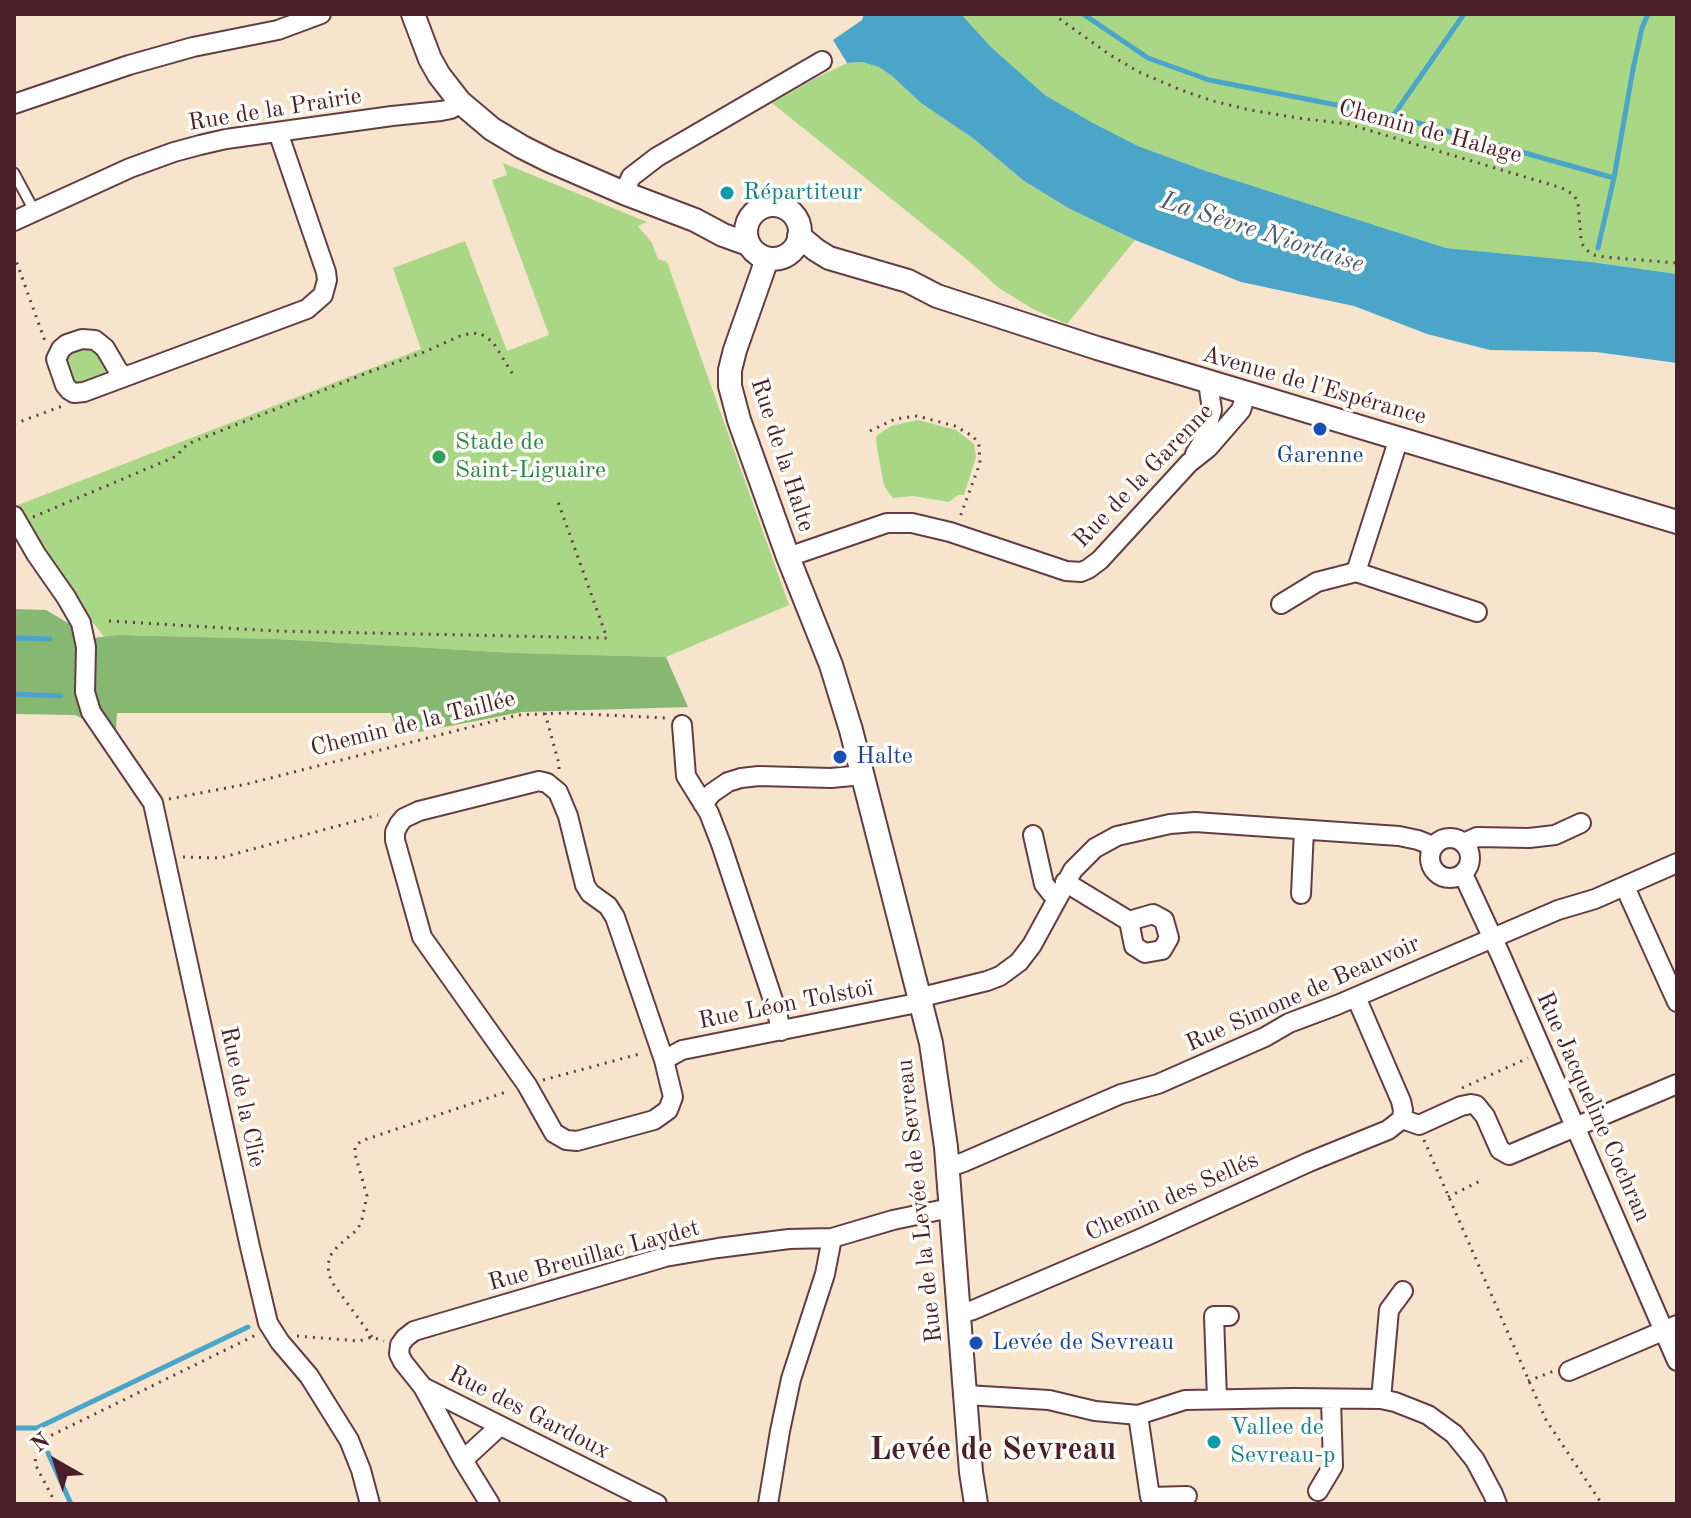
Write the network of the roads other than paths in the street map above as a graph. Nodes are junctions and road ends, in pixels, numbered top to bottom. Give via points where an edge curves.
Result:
1 (321, 14) edge
2 (413, 14) edge
3 (822, 61) dead end
4 (460, 102) junction
5 (14, 104) edge
6 (278, 132) junction
7 (14, 173) edge
8 (624, 193) junction
9 (35, 212) junction
10 (755, 212) junction
11 (695, 220) junction
12 (14, 221) edge
13 (799, 236) junction
14 (748, 244) junction
15 (776, 258) junction
16 (937, 296) junction
17 (125, 375) junction
18 (1208, 382) junction
19 (1246, 394) junction
20 (1399, 438) junction
21 (1189, 463) junction
22 (16, 520) edge
23 (1677, 522) edge
24 (788, 557) junction
25 (1356, 572) junction
26 (1281, 604) dead end
27 (1477, 612) dead end
28 (831, 665) joint
29 (682, 725) road end
30 (863, 775) junction
31 (703, 804) junction
32 (1581, 823) dead end
33 (1304, 830) junction
34 (1033, 835) dead end
35 (1464, 843) junction
36 (1433, 846) junction
37 (1677, 863) edge
38 (1463, 874) junction
39 (1625, 887) junction
40 (1061, 889) junction
41 (1301, 894) dead end
42 (1129, 921) dead end
43 (1493, 937) junction
44 (1356, 997) junction
45 (919, 1001) junction
46 (1677, 1002) edge
47 (781, 1031) junction
48 (661, 1054) junction
49 (1677, 1084) edge
50 (1410, 1122) junction
51 (1575, 1127) junction
52 (947, 1168) junction
53 (950, 1208) junction
54 (832, 1238) junction
55 (1403, 1291) dead end
56 (958, 1314) junction
57 (1229, 1316) dead end
58 (1671, 1327) edge
59 (400, 1345) joint
60 (1677, 1361) edge
61 (1569, 1371) road end
62 (423, 1387) junction
63 (966, 1395) junction
64 (1217, 1399) junction
65 (1381, 1399) junction
66 (1331, 1400) junction
67 (1138, 1415) junction
68 (500, 1426) junction
69 (463, 1460) junction
70 (1318, 1491) dead end
71 (1187, 1496) dead end
72 (370, 1504) edge
73 (490, 1504) edge
74 (657, 1504) edge
75 (768, 1504) edge
76 (976, 1504) edge
77 (1497, 1504) edge

1 - 5 street via 278,30 129,65
2 - 4 street via 430,59
3 - 8 street via 657,157 631,177
4 - 6 street, Rue de la Prairie via 441,111
4 - 8 street via 522,147
6 - 9 street, Rue de la Prairie via 174,152
6 - 17 street via 326,272 323,295 307,309
7 - 9 lane
8 - 11 street
9 - 12 street, Rue de la Prairie
10 - 11 street
10 - 13 street via 767,206 786,209 798,223
10 - 14 street via 747,223
11 - 14 street
13 - 15 street via 794,248
13 - 16 street, Avenue de l'Espérance via 829,258 908,281
14 - 15 street via 756,253
15 - 16 street, Avenue de l'Espérance via 812,263 926,298
15 - 24 street, Rue de la Halte via 735,350 730,386
16 - 18 street, Avenue de l'Espérance
17 - 17 street via 95,340 67,344 58,353 57,365 74,393
18 - 19 street, Avenue de l'Espérance
18 - 21 street via 1212,410 1203,441
19 - 20 street, Avenue de l'Espérance
19 - 21 street, Rue de la Garenne via 1231,423
20 - 23 street, Avenue de l'Espérance
20 - 25 street
21 - 24 street, Rue de la Garenne via 1100,560 1081,572 912,523 887,523
22 - 72 street, Rue de la Clie via 81,623 91,712 153,803 268,1323 349,1440
24 - 28 street, Rue de la Halte
25 - 26 street via 1317,582
25 - 27 street
28 - 30 street, Rue de la Levée de Sevreau
29 - 31 street via 686,776
30 - 31 street via 741,778 728,782
30 - 45 street, Rue de la Levée de Sevreau
31 - 47 street via 721,844
32 - 35 street via 1555,835 1477,837
33 - 36 street via 1399,836
33 - 40 street via 1195,822 1117,836 1082,859
33 - 41 street
34 - 40 street via 1044,884 1051,893
35 - 36 street via 1451,837
35 - 38 street, Rue Jacqueline Cochran via 1470,862
36 - 38 street via 1430,865 1439,876
37 - 39 street, Rue Simone de Beauvoir
38 - 43 street, Rue Jacqueline Cochran
39 - 43 street, Rue Simone de Beauvoir
39 - 46 street
40 - 42 street
40 - 45 street via 1032,945 1010,970
43 - 44 street, Rue Simone de Beauvoir
43 - 51 street, Rue Jacqueline Cochran
44 - 50 street
44 - 52 street, Rue Simone de Beauvoir
45 - 47 street, Rue Léon Tolstoï
45 - 52 street, Rue de la Levée de Sevreau via 935,1066
47 - 48 street, Rue Léon Tolstoï
48 - 48 street via 615,917 585,885 558,792 547,783 531,782 404,818 395,840 422,937 527,1085 554,1133 577,1141 663,1115 673,1097
49 - 51 street
50 - 51 street, Chemin des Sellés via 1476,1105 1500,1150 1509,1155
50 - 56 street, Chemin des Sellés
51 - 58 street, Rue Jacqueline Cochran
52 - 53 street, Rue de la Levée de Sevreau
53 - 54 street, Rue Breuillac Laydet
53 - 56 street, Rue de la Levée de Sevreau
54 - 59 street, Rue Breuillac Laydet via 665,1257 414,1331
54 - 75 street via 791,1379
55 - 65 street via 1389,1310
56 - 63 street, Rue de la Levée de Sevreau
57 - 64 street via 1214,1316
58 - 60 street, Rue Jacqueline Cochran
58 - 61 street
59 - 62 street, Rue des Gardoux via 403,1362
62 - 68 street, Rue des Gardoux
62 - 69 street
63 - 67 street via 1049,1400
63 - 76 street, Rue de la Levée de Sevreau
64 - 66 street
64 - 67 street via 1185,1400
65 - 66 street
65 - 77 street via 1428,1415 1454,1434 1475,1460
66 - 70 street via 1333,1466
67 - 71 street via 1150,1497
68 - 69 street
68 - 74 street, Rue des Gardoux
69 - 73 street

